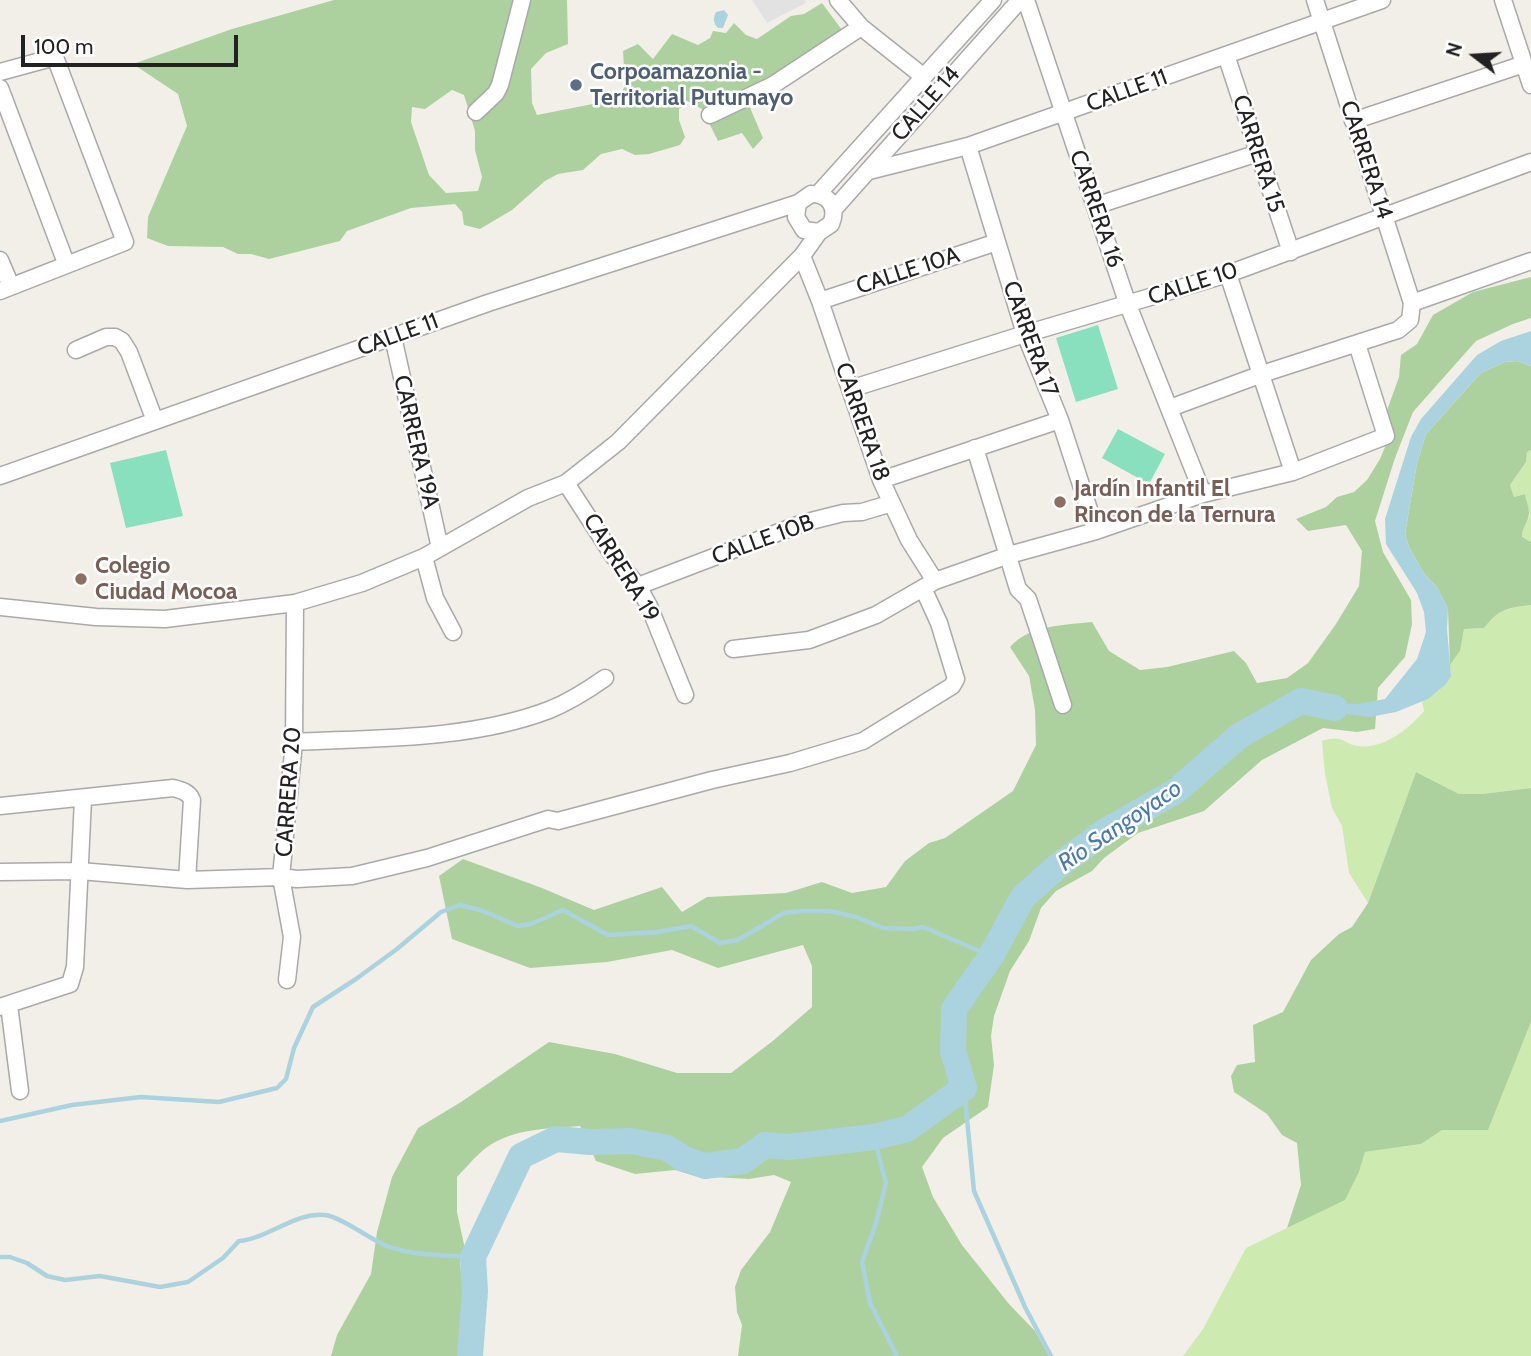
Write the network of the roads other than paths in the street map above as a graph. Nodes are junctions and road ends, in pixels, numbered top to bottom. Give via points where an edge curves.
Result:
1 (522, 0) edge
2 (838, 0) edge
3 (993, 0) edge
4 (1020, 0) edge
5 (1027, 0) edge
6 (1315, 0) edge
7 (1382, 0) edge
8 (1503, 0) edge
9 (1322, 20) junction
10 (861, 27) junction
11 (1226, 55) junction
12 (1524, 64) junction
13 (0, 72) edge
14 (924, 77) junction
15 (1531, 85) edge
16 (0, 88) edge
17 (476, 111) dead end
18 (1063, 113) junction
19 (710, 115) dead end
20 (1353, 121) junction
21 (968, 146) junction
22 (1258, 153) junction
23 (1531, 162) edge
24 (869, 171) junction
25 (818, 194) junction
26 (798, 203) junction
27 (1095, 205) junction
28 (834, 209) junction
29 (1384, 216) junction
30 (819, 232) junction
31 (997, 242) junction
32 (1291, 252) junction
33 (802, 256) junction
34 (0, 260) edge
35 (1531, 261) edge
36 (66, 263) junction
37 (1228, 274) junction
38 (5, 289) edge
39 (820, 301) junction
40 (1412, 303) junction
41 (1128, 305) junction
42 (1025, 334) junction
43 (393, 337) junction
44 (1357, 344) junction
45 (76, 350) dead end
46 (1262, 374) junction
47 (850, 389) junction
48 (1170, 408) junction
49 (1060, 420) junction
50 (155, 421) junction
51 (975, 448) junction
52 (1293, 471) junction
53 (1, 473) edge
54 (881, 480) junction
55 (566, 482) junction
56 (1203, 494) junction
57 (892, 503) junction
58 (1097, 531) junction
59 (440, 548) junction
60 (1009, 555) junction
61 (424, 557) junction
62 (929, 585) junction
63 (638, 586) junction
64 (295, 603) junction
65 (0, 607) edge
66 (453, 632) dead end
67 (733, 649) dead end
68 (606, 678) dead end
69 (685, 695) dead end
70 (1063, 705) dead end
71 (294, 742) junction
72 (83, 799) junction
73 (0, 806) edge
74 (80, 871) junction
75 (0, 872) edge
76 (281, 877) junction
77 (187, 880) junction
78 (287, 980) dead end
79 (4, 1006) edge
80 (20, 1091) dead end

1 - 17 street via 500,85
2 - 10 street
3 - 14 street, CALLE 14
4 - 24 street, CALLE 14
5 - 18 street, CARRERA 16
6 - 9 street, CARRERA 14
7 - 9 street, CALLE 11
8 - 12 street
9 - 11 street, CALLE 11
9 - 20 street, CARRERA 14
10 - 14 street
10 - 19 street via 773,85
11 - 18 street, CALLE 11
11 - 22 street, CARRERA 15
12 - 15 street
12 - 20 street
13 - 36 street via 55,57 125,242
14 - 25 street, CALLE 14
16 - 36 street
18 - 21 street, CALLE 11
18 - 27 street, CARRERA 16
20 - 29 street, CARRERA 14
21 - 24 street, CALLE 11
21 - 31 street, CARRERA 17
22 - 27 street
22 - 32 street, CARRERA 15
23 - 29 street, CALLE 10
24 - 28 street, CALLE 14
25 - 26 street
25 - 28 street
26 - 30 street via 799,225
26 - 43 street, CALLE 11
27 - 41 street, CARRERA 16
28 - 30 street via 831,224
29 - 32 street, CALLE 10
29 - 40 street, CARRERA 14
30 - 33 street
31 - 39 street, CALLE 10A
31 - 42 street, CARRERA 17
32 - 37 street, CALLE 10
33 - 39 street, CARRERA 18
33 - 55 street via 618,442
34 - 38 street
35 - 40 street
36 - 38 street
37 - 41 street, CALLE 10
37 - 46 street
39 - 47 street, CARRERA 18
40 - 44 street, CARRERA 14 via 1410,320 1398,330
41 - 42 street, CALLE 10
41 - 48 street, CARRERA 16
42 - 47 street, CALLE 10
42 - 49 street, CARRERA 17
43 - 50 street, CALLE 11
43 - 59 street, CARRERA 19A
44 - 46 street
44 - 52 street via 1386,436
45 - 50 street via 106,337 122,341
46 - 48 street
46 - 52 street
47 - 54 street, CARRERA 18
48 - 56 street, CARRERA 16
49 - 51 street
49 - 58 street, CARRERA 17
50 - 53 street, CALLE 11
51 - 54 street
51 - 60 street
52 - 56 street
54 - 57 street, CARRERA 18
55 - 59 street
55 - 63 street, CARRERA 19
56 - 58 street
57 - 62 street, CARRERA 18
57 - 63 street, CALLE 10B via 803,523
58 - 60 street
59 - 61 street
60 - 62 street
60 - 70 street
61 - 64 street via 362,583
61 - 66 street via 435,598
62 - 67 street via 876,615 809,640
62 - 76 street, CARRERA 18 via 957,679 944,692 863,741 558,821 548,819 383,870 352,876
63 - 69 street, CARRERA 19
64 - 65 street via 165,619 84,617
64 - 71 street, CARRERA 20
68 - 71 street via 549,710 487,727
71 - 76 street, CARRERA 20
72 - 73 street
72 - 74 street
72 - 77 street via 173,788 188,794 192,800
74 - 75 street
74 - 77 street
74 - 79 street via 75,967 69,984
76 - 77 street
76 - 78 street, CARRERA 20 via 292,937
79 - 80 street

